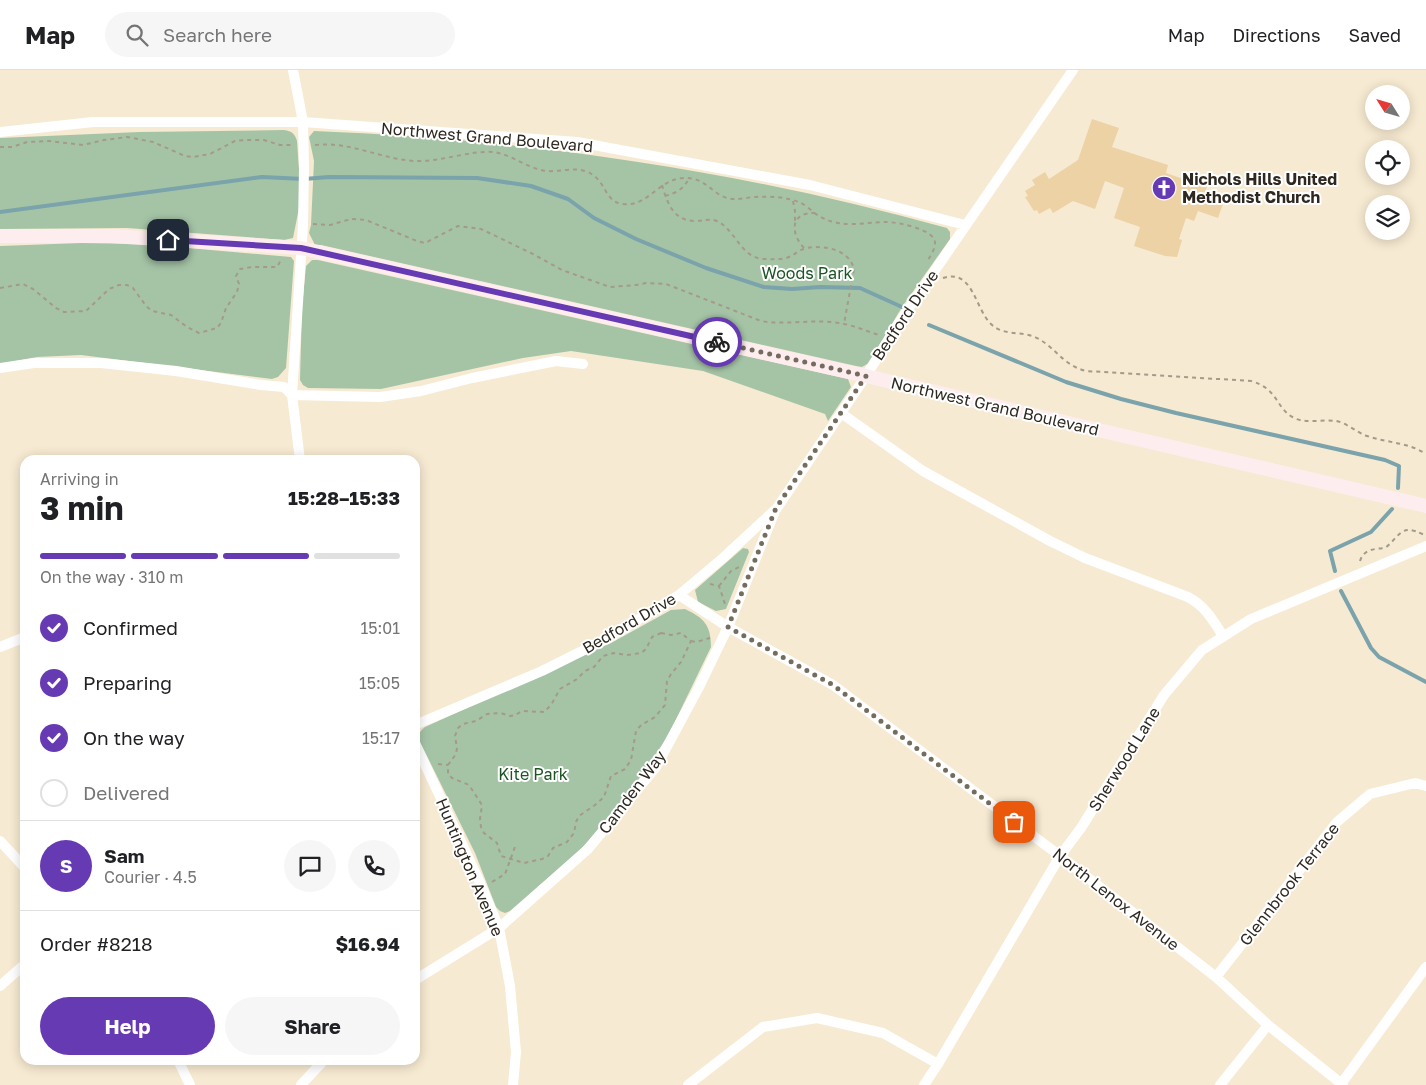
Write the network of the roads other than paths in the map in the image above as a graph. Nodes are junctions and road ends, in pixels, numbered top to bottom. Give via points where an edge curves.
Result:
1 (293, 70) edge
2 (1073, 70) edge
3 (303, 122) junction
4 (0, 132) edge
5 (966, 225) junction
6 (0, 236) edge
7 (301, 248) junction
8 (583, 364) dead end
9 (0, 368) edge
10 (866, 376) junction
11 (292, 396) junction
12 (841, 413) junction
13 (299, 455) edge
14 (1426, 506) edge
15 (776, 508) junction
16 (1426, 546) edge
17 (679, 595) junction
18 (730, 624) junction
19 (1223, 636) junction
20 (20, 638) edge
21 (0, 647) edge
22 (420, 723) edge
23 (420, 754) edge
24 (1426, 786) edge
25 (0, 841) edge
26 (1060, 856) junction
27 (20, 863) edge
28 (499, 928) junction
29 (1426, 967) edge
30 (20, 968) edge
31 (420, 977) edge
32 (1216, 977) junction
33 (0, 986) edge
34 (1268, 1025) junction
35 (938, 1064) junction
36 (180, 1065) edge
37 (319, 1065) edge
38 (1342, 1084) edge
39 (190, 1085) edge
40 (300, 1085) edge
41 (513, 1085) edge
42 (688, 1085) edge
43 (924, 1085) edge
44 (1220, 1085) edge

1 - 3 street
2 - 5 street, Bedford Drive
3 - 4 street, Northwest Grand Boulevard via 93,122
3 - 5 street, Northwest Grand Boulevard via 577,142 810,185
3 - 7 street
5 - 10 street, Bedford Drive via 900,320
6 - 7 street, Northwest Grand Boulevard via 111,236
7 - 10 street, Northwest Grand Boulevard
7 - 11 street
8 - 11 street via 556,361 380,397
9 - 11 street via 34,363 101,363 284,387
10 - 12 street, Bedford Drive
10 - 14 street, Northwest Grand Boulevard
11 - 13 street
12 - 15 street, Bedford Drive
12 - 19 street via 923,471 1050,541 1084,558 1200,603
15 - 17 street, Bedford Drive
15 - 18 street, Camden Way
16 - 19 street, Sherwood Lane via 1251,619
17 - 18 street, North Lenox Avenue
17 - 22 street, Bedford Drive via 606,640
18 - 26 street, North Lenox Avenue via 833,685
18 - 28 street, Camden Way via 656,767 588,849
19 - 26 street, Sherwood Lane via 1202,650 1164,695
20 - 21 street
23 - 28 street, Huntington Avenue
24 - 32 street, Glennbrook Terrace via 1414,783 1370,794 1337,822
25 - 27 street
26 - 32 street, North Lenox Avenue
26 - 35 street, Sherwood Lane
28 - 31 street, Camden Way
28 - 41 street, Huntington Avenue via 510,986 516,1052
29 - 38 street
30 - 33 street
32 - 34 street, North Lenox Avenue
34 - 38 street, North Lenox Avenue
34 - 44 street
35 - 42 street via 883,1033 817,1018 763,1027
35 - 43 street, Sherwood Lane
36 - 39 street
37 - 40 street

